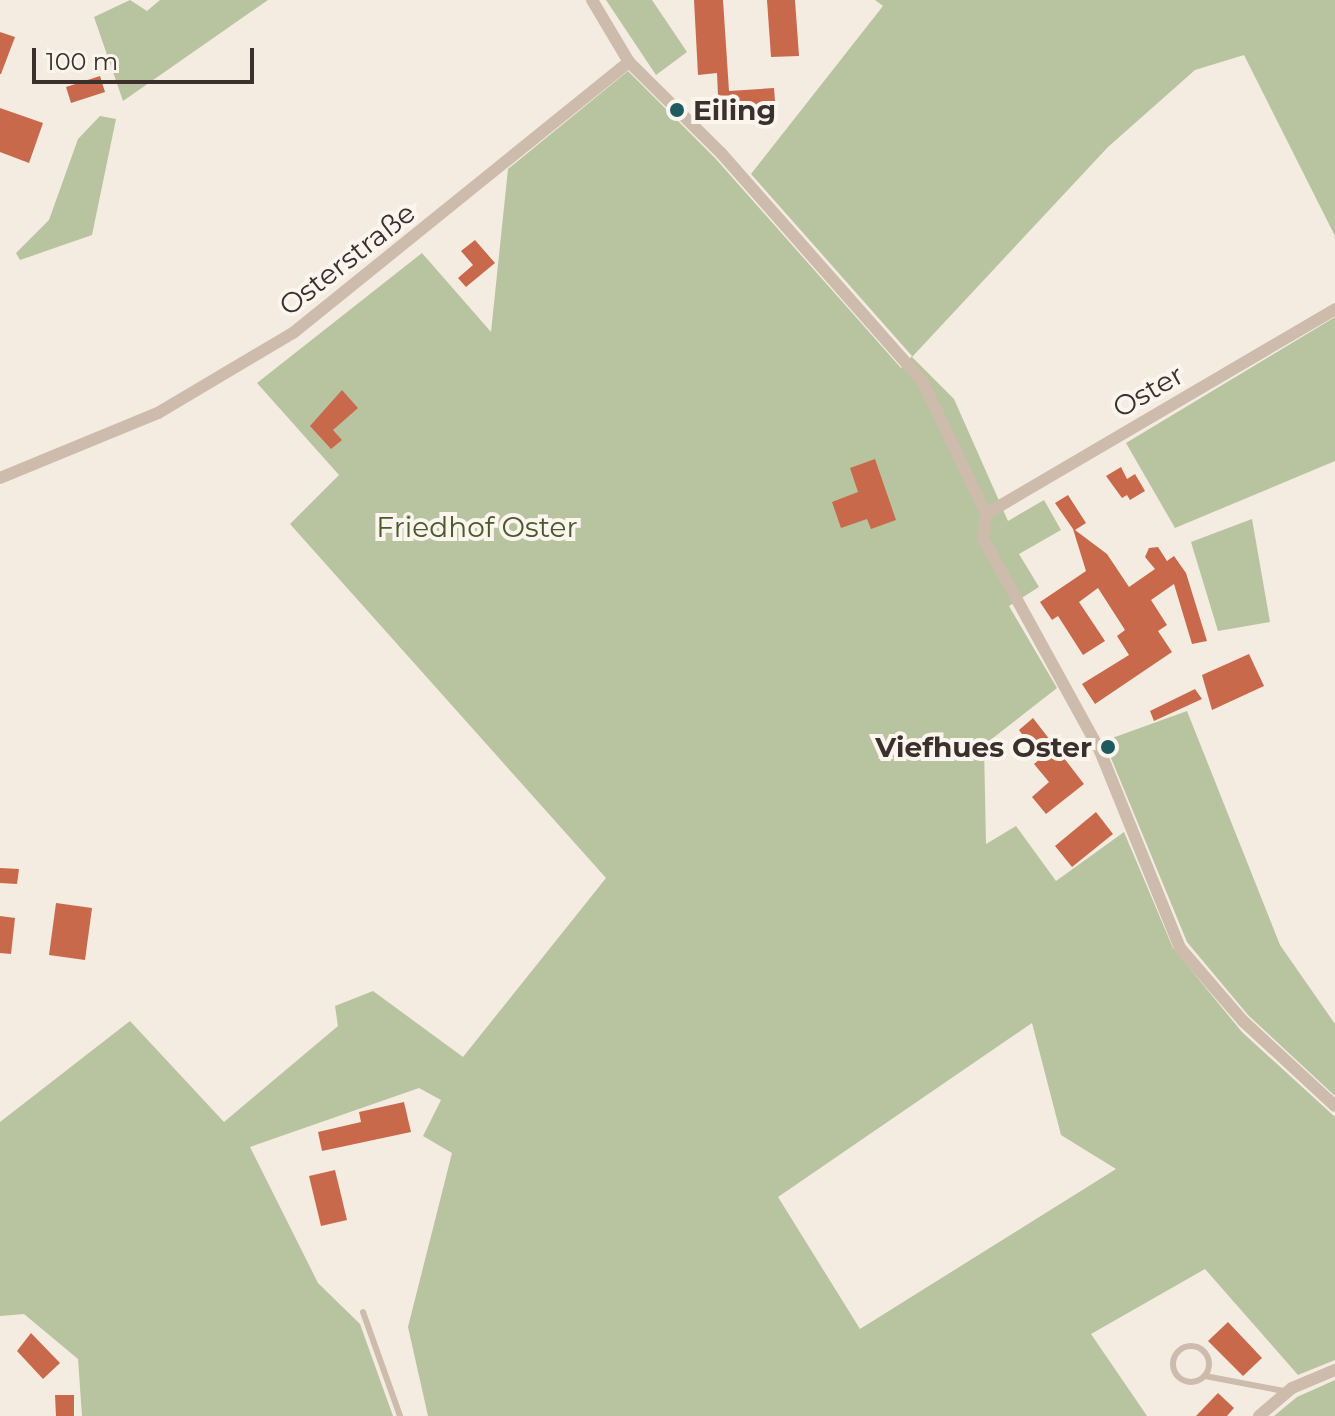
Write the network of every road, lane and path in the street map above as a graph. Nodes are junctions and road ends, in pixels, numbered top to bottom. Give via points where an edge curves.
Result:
1 (592, 0) edge
2 (629, 62) junction
3 (1335, 309) edge
4 (0, 478) edge
5 (986, 514) junction
6 (1335, 1106) edge
7 (363, 1312) dead end
8 (1335, 1370) edge
9 (1205, 1376) junction
10 (1288, 1392) junction
11 (400, 1416) edge
12 (1259, 1416) edge

1 - 2 street
2 - 4 street, Osterstraße via 293,333 158,413
2 - 5 street via 721,153 923,382
3 - 5 street, Oster
5 - 6 street via 983,538 1100,751 1180,948 1243,1021
7 - 11 lane
8 - 10 street
9 - 9 lane via 1189,1383 1178,1377 1173,1366 1176,1354 1185,1347 1202,1349 1209,1359
9 - 10 lane
10 - 12 street

